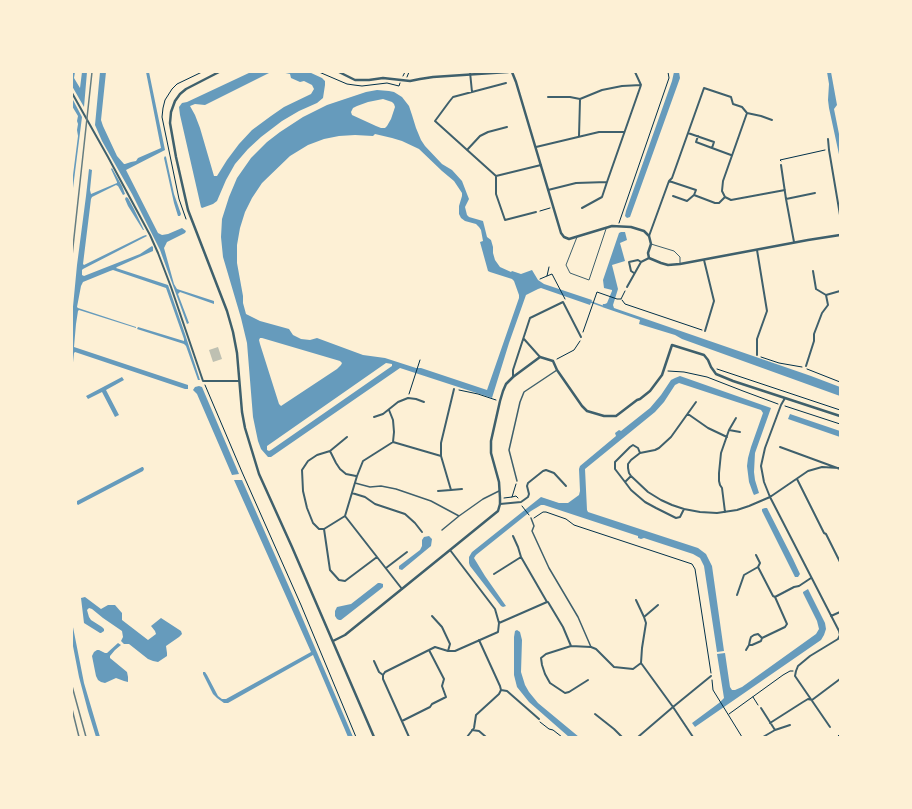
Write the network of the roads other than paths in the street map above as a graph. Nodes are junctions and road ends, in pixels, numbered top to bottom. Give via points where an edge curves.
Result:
1 (219, 72) edge
2 (339, 72) edge
3 (508, 72) edge
4 (512, 72) edge
5 (635, 72) edge
6 (470, 73) edge
7 (506, 83) dead end
8 (641, 85) junction
9 (472, 92) junction
10 (72, 93) edge
11 (548, 97) dead end
12 (580, 99) junction
13 (747, 113) junction
14 (772, 120) dead end
15 (507, 127) dead end
16 (624, 132) junction
17 (688, 133) junction
18 (579, 136) junction
19 (698, 136) junction
20 (828, 139) dead end
21 (536, 147) junction
22 (712, 148) junction
23 (467, 150) junction
24 (732, 155) junction
25 (541, 165) junction
26 (781, 165) road end
27 (496, 176) junction
28 (669, 181) junction
29 (607, 182) junction
30 (548, 190) junction
31 (785, 190) junction
32 (815, 193) dead end
33 (694, 195) junction
34 (673, 196) dead end
35 (726, 198) junction
36 (786, 199) junction
37 (582, 208) dead end
38 (536, 212) road end
39 (840, 215) edge
40 (607, 228) junction
41 (840, 235) edge
42 (578, 236) junction
43 (650, 236) junction
44 (794, 242) junction
45 (650, 244) junction
46 (757, 250) junction
47 (648, 258) junction
48 (704, 260) junction
49 (640, 262) junction
50 (680, 264) junction
51 (813, 271) dead end
52 (634, 273) junction
53 (627, 287) road end
54 (840, 292) edge
55 (826, 295) junction
56 (705, 331) road end
57 (582, 337) road end
58 (524, 339) junction
59 (757, 356) road end
60 (540, 357) junction
61 (806, 366) dead end
62 (557, 370) junction
63 (513, 377) junction
64 (239, 381) junction
65 (454, 389) road end
66 (785, 398) junction
67 (424, 402) dead end
68 (696, 402) dead end
69 (389, 410) junction
70 (688, 414) junction
71 (840, 416) edge
72 (374, 417) dead end
73 (736, 418) dead end
74 (729, 430) junction
75 (740, 432) dead end
76 (347, 437) dead end
77 (727, 437) junction
78 (393, 442) junction
79 (780, 447) dead end
80 (330, 451) junction
81 (640, 453) junction
82 (441, 456) junction
83 (839, 468) edge
84 (356, 476) junction
85 (631, 476) junction
86 (796, 479) junction
87 (516, 482) road end
88 (625, 482) junction
89 (355, 483) junction
90 (566, 486) dead end
91 (462, 488) dead end
92 (451, 490) junction
93 (438, 491) dead end
94 (499, 491) junction
95 (352, 493) junction
96 (770, 498) junction
97 (500, 504) junction
98 (684, 509) junction
99 (726, 512) junction
100 (345, 516) junction
101 (459, 516) junction
102 (531, 518) road end
103 (324, 528) junction
104 (442, 530) dead end
105 (422, 532) dead end
106 (513, 536) dead end
107 (450, 550) junction
108 (407, 552) dead end
109 (756, 555) dead end
110 (521, 557) junction
111 (377, 558) junction
112 (840, 562) edge
113 (758, 567) junction
114 (386, 568) junction
115 (494, 574) dead end
116 (812, 578) junction
117 (402, 589) junction
118 (737, 595) dead end
119 (775, 597) junction
120 (636, 600) dead end
121 (547, 602) junction
122 (658, 605) dead end
123 (840, 612) edge
124 (432, 616) dead end
125 (832, 616) junction
126 (644, 617) junction
127 (499, 623) junction
128 (762, 638) junction
129 (479, 640) junction
130 (333, 641) junction
131 (750, 645) junction
132 (571, 646) junction
133 (591, 647) junction
134 (430, 650) junction
135 (746, 650) dead end
136 (448, 651) junction
137 (374, 661) dead end
138 (640, 663) junction
139 (383, 675) junction
140 (711, 676) road end
141 (588, 680) dead end
142 (840, 680) edge
143 (501, 690) junction
144 (812, 700) junction
145 (673, 707) junction
146 (761, 708) road end
147 (595, 714) dead end
148 (539, 719) road end
149 (402, 721) junction
150 (770, 724) junction
151 (790, 725) dead end
152 (830, 727) dead end
153 (472, 730) junction
154 (775, 730) junction
155 (374, 737) edge
156 (409, 737) edge
157 (467, 737) edge
158 (486, 737) edge
159 (622, 737) edge
160 (638, 737) edge
161 (693, 737) edge
162 (762, 737) edge

1 - 64 street via 180,94 175,101 170,123 188,210 231,325
2 - 6 street via 355,80 383,78 410,81
3 - 6 street
4 - 21 street
5 - 8 street
6 - 9 street
7 - 9 street
8 - 12 street via 602,90
8 - 16 street
9 - 23 street via 453,97 435,121
10 - 64 street via 150,235 203,381
11 - 12 street
12 - 18 street
13 - 14 street
13 - 17 street via 742,107 734,104 731,96 704,88
13 - 24 street
15 - 23 street via 480,136
16 - 18 street via 599,132
16 - 29 street
17 - 19 street
17 - 28 street
18 - 21 street
19 - 22 street via 714,142
19 - 22 street via 696,142
20 - 39 street
21 - 25 street
22 - 24 street
23 - 27 street
24 - 35 street via 722,182 722,191
25 - 27 street
25 - 30 street
26 - 31 street
27 - 38 street via 496,194 505,220
28 - 33 street via 696,190
28 - 43 street
29 - 30 street via 576,183
29 - 37 street via 602,197
30 - 42 street via 564,238
31 - 35 street via 731,200
31 - 36 street
32 - 36 street
33 - 34 street via 687,201
33 - 35 street via 715,203
36 - 44 street
40 - 42 street
40 - 42 lane via 589,280 570,273 566,265
40 - 43 street via 631,226
41 - 44 street
43 - 45 street
44 - 46 street
45 - 47 street
45 - 50 lane via 674,251 680,257
46 - 48 street
46 - 59 street via 767,311 757,339
47 - 49 street
47 - 50 street via 661,263
48 - 50 street
48 - 56 street via 714,302
49 - 52 street
49 - 52 street via 629,262
51 - 55 street via 816,289
52 - 53 street
54 - 55 street
55 - 61 street via 828,305 814,334
57 - 58 street via 563,302 530,318
58 - 60 street
58 - 63 street
60 - 62 street via 552,361
60 - 63 street
62 - 66 street via 582,406 587,411 599,415 616,416 650,391 662,374 672,345 704,356 716,374
62 - 87 street via 524,392 520,402 509,450
63 - 94 street via 503,391 491,441
64 - 130 street via 245,428 259,474
65 - 82 street via 441,443
66 - 71 street
66 - 96 street via 765,448 761,466
67 - 69 street via 408,398
68 - 70 street
69 - 72 street
69 - 78 street via 393,420
70 - 77 street
70 - 81 street via 659,448
73 - 74 street
74 - 75 street
74 - 77 street
76 - 80 street
77 - 99 street via 721,453 719,473
78 - 82 street
78 - 84 street via 364,461
79 - 83 street
80 - 84 street via 340,469 346,474
80 - 103 street via 308,461 302,470 307,508 313,523 319,529
81 - 85 street via 628,464
81 - 88 street via 633,445 615,462 615,469
82 - 92 street
83 - 86 street via 822,467 808,471
84 - 89 street
85 - 88 street
85 - 98 street via 660,500
86 - 96 street
86 - 112 street
88 - 98 street via 645,502 676,518 680,517
89 - 95 street
89 - 101 street via 396,489 431,501
90 - 97 street via 554,473 546,470 528,483 528,497 521,502
91 - 92 street
92 - 93 street
94 - 97 street
94 - 101 street
95 - 100 street
95 - 105 street via 405,514
96 - 99 street
96 - 116 street
97 - 107 street via 498,511
98 - 99 street
100 - 103 street
100 - 111 street
101 - 104 street
102 - 133 street via 537,544 578,617
103 - 111 street via 330,570 339,580 345,581
106 - 110 street
107 - 117 street
107 - 127 street via 495,609
108 - 114 street
109 - 113 street via 760,563
110 - 115 street
110 - 121 street
111 - 114 street
113 - 118 street via 744,575
113 - 119 street
114 - 117 street
116 - 119 street
116 - 125 street
117 - 130 street via 345,635
119 - 128 street via 786,624 785,627
120 - 126 street
121 - 127 street
121 - 132 street via 563,626
122 - 126 street
123 - 125 street
124 - 136 street via 442,627 450,644
125 - 144 street via 840,635 838,639 810,656 796,671 795,676
126 - 138 street via 646,623
127 - 129 street via 498,632
128 - 131 street via 761,641
128 - 131 street via 758,634 754,635 751,637
129 - 136 street via 455,651
129 - 143 street
130 - 155 street
131 - 135 street
132 - 133 street
132 - 141 street via 541,658 545,674 550,682 565,694
133 - 138 street via 614,667 633,669
134 - 136 street via 435,647
134 - 139 street
134 - 149 street via 444,679 442,686 446,697
137 - 139 street
138 - 145 street
139 - 149 street
140 - 145 street
142 - 144 street
143 - 148 street via 507,691
143 - 153 street via 476,715
144 - 150 street via 808,699
144 - 152 street
145 - 160 street
145 - 161 street
146 - 150 street
147 - 159 street
149 - 156 street
150 - 154 street
151 - 154 street
153 - 157 street
153 - 158 street via 479,731
154 - 162 street

